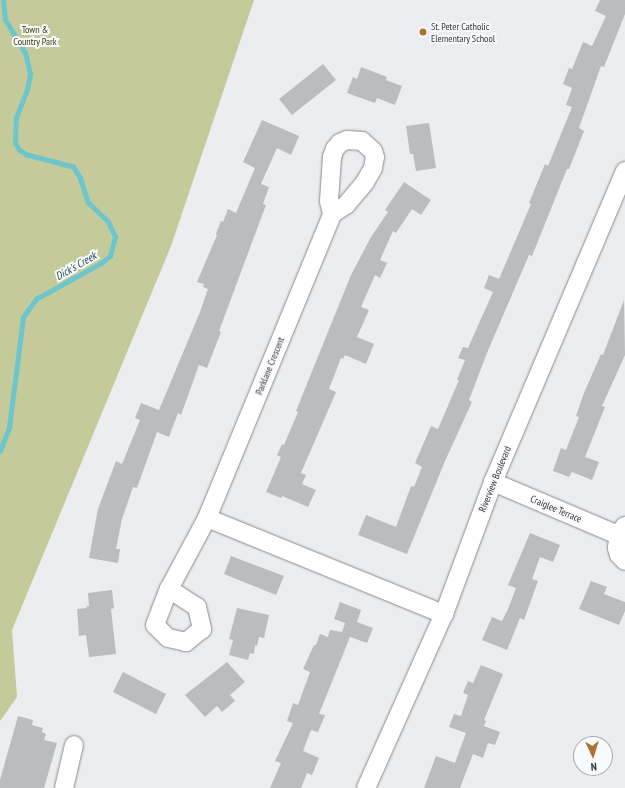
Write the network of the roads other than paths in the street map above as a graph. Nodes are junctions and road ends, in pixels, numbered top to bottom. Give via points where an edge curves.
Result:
1 (625, 171) edge
2 (332, 214) dead end
3 (493, 482) junction
4 (207, 518) junction
5 (622, 531) edge
6 (625, 562) edge
7 (169, 589) dead end
8 (444, 614) junction
9 (74, 745) dead end
10 (64, 788) edge
11 (366, 788) edge

1 - 3 street, Riverview Boulevard
2 - 4 street, Parklane Crescent
3 - 5 street, Craiglee Terrace
3 - 8 street, Riverview Boulevard
4 - 7 street, Parklane Crescent
4 - 8 street
5 - 6 street, Craiglee Terrace via 617,548
8 - 11 street, Riverview Boulevard
9 - 10 street

